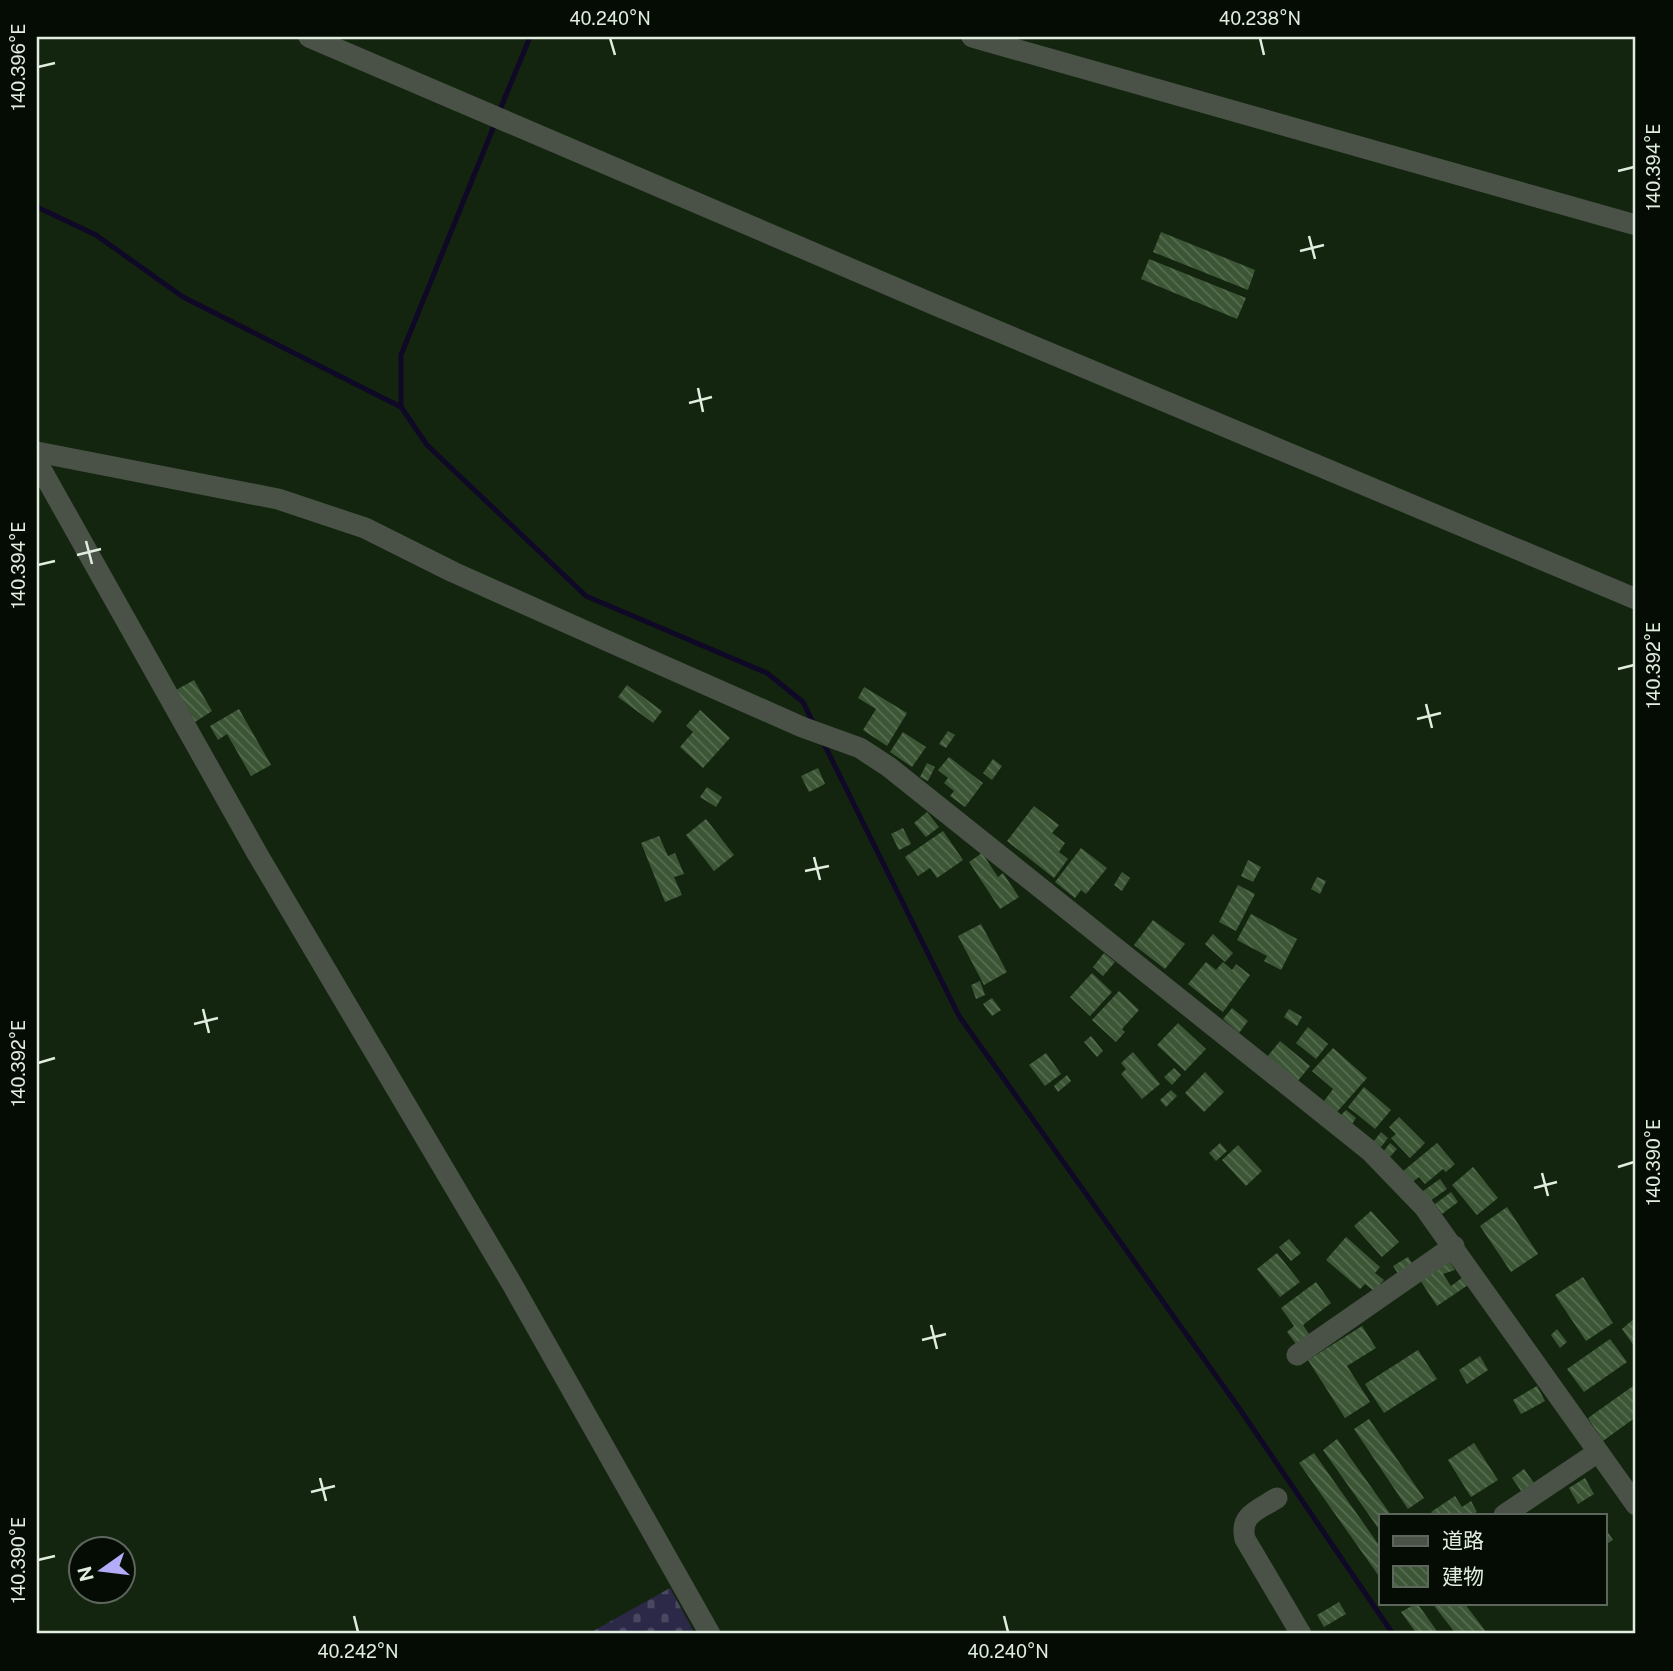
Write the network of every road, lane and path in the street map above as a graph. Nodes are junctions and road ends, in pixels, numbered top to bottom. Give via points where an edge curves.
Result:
1 (309, 37) edge
2 (972, 37) edge
3 (1636, 225) edge
4 (37, 452) edge
5 (37, 462) edge
6 (1636, 599) edge
7 (1454, 1246) junction
8 (1297, 1355) dead end
9 (1598, 1452) junction
10 (1277, 1498) dead end
11 (1636, 1505) edge
12 (1505, 1514) edge
13 (710, 1634) edge
14 (1301, 1634) edge

1 - 6 street
2 - 3 street
4 - 7 street via 278,499 365,528 453,572 802,727 860,748 1370,1151 1424,1206
5 - 13 street via 258,855 512,1284
7 - 8 street
7 - 9 street
9 - 11 street
9 - 12 street
10 - 14 street via 1245,1518 1242,1526 1245,1539

